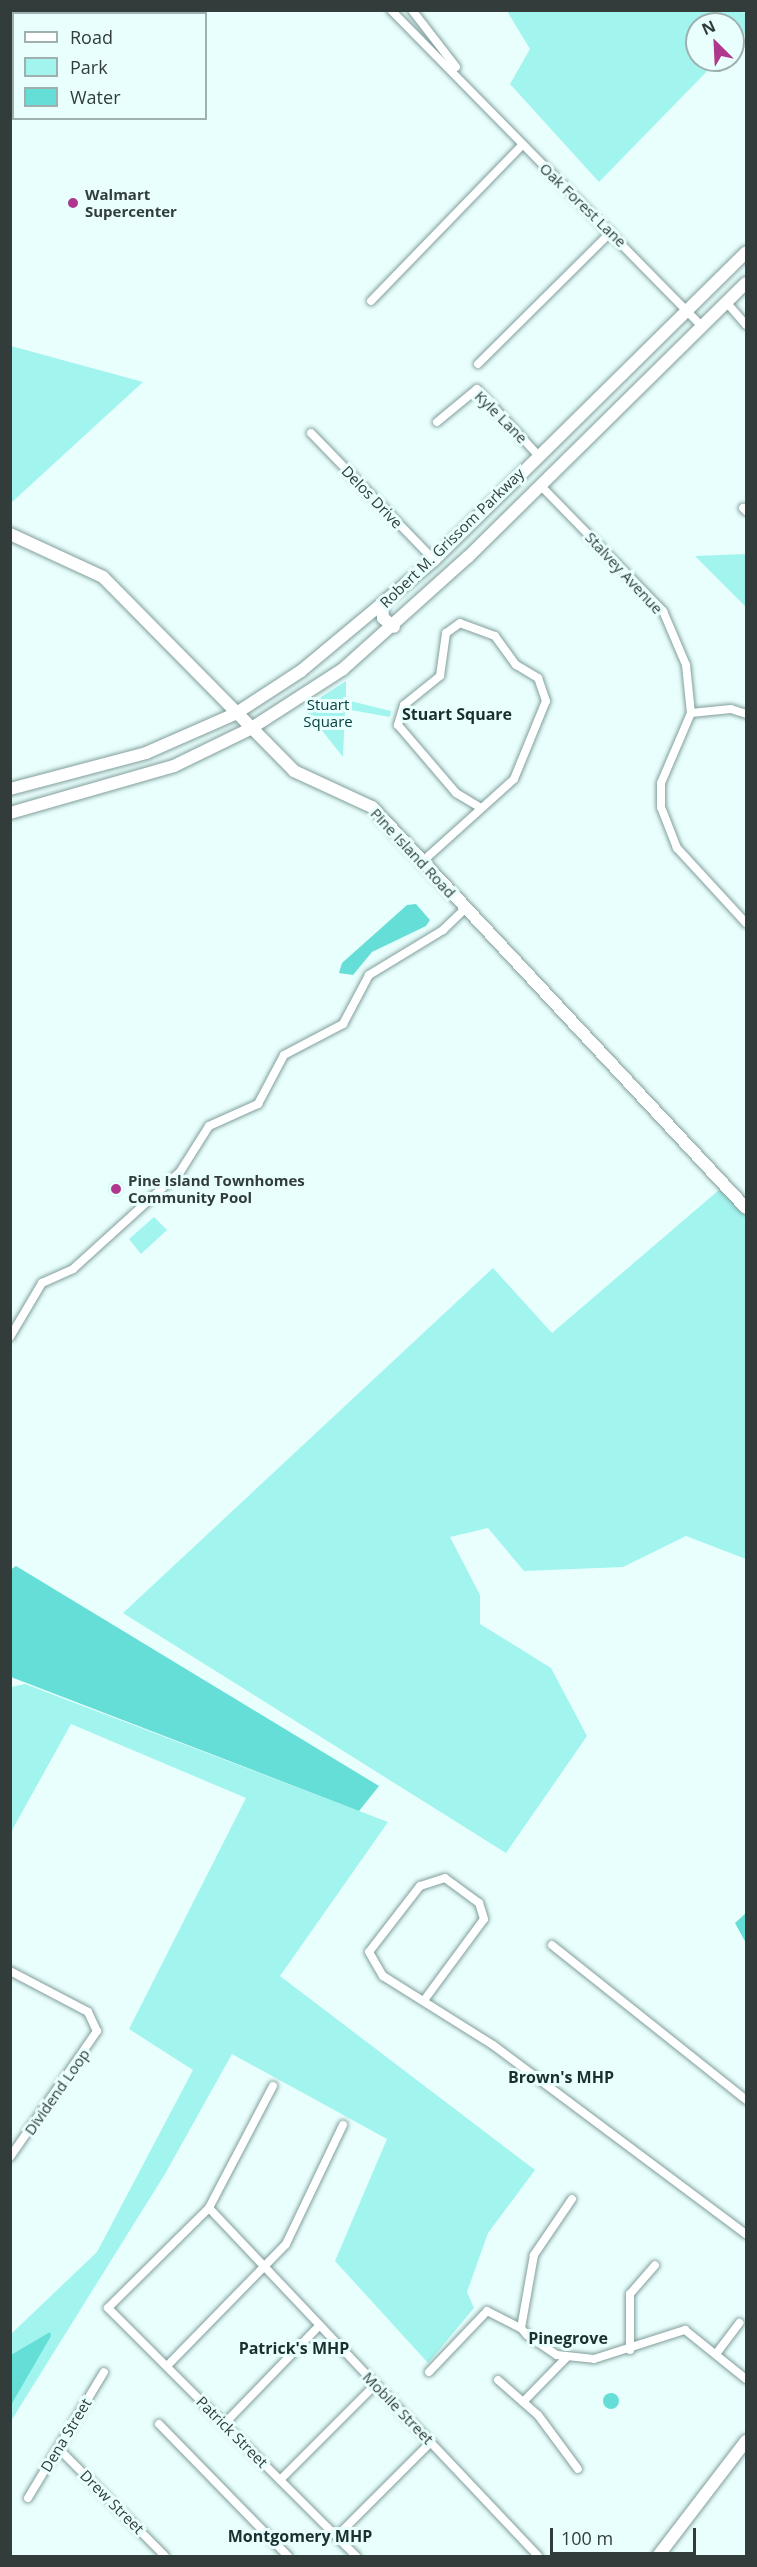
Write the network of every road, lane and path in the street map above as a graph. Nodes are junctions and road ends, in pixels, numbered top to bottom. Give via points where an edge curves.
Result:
1 (390, 10) edge
2 (412, 10) edge
3 (466, 83) junction
4 (522, 145) junction
5 (611, 232) junction
6 (747, 252) edge
7 (747, 283) edge
8 (371, 301) dead end
9 (727, 303) junction
10 (687, 309) junction
11 (747, 325) edge
12 (702, 327) junction
13 (478, 364) dead end
14 (437, 422) dead end
15 (310, 433) dead end
16 (538, 455) junction
17 (541, 486) junction
18 (10, 534) edge
19 (434, 560) junction
20 (382, 606) junction
21 (394, 627) junction
22 (692, 713) junction
23 (235, 714) junction
24 (747, 714) edge
25 (250, 729) junction
26 (10, 789) edge
27 (479, 807) junction
28 (10, 813) edge
29 (423, 861) junction
30 (465, 909) junction
31 (747, 923) edge
32 (747, 1208) edge
33 (10, 1337) edge
34 (552, 1945) dead end
35 (10, 1971) edge
36 (425, 1999) junction
37 (273, 2086) dead end
38 (747, 2100) edge
39 (344, 2125) dead end
40 (10, 2157) edge
41 (572, 2199) dead end
42 (209, 2208) junction
43 (747, 2234) edge
44 (655, 2265) dead end
45 (266, 2267) junction
46 (739, 2323) dead end
47 (319, 2326) junction
48 (521, 2328) junction
49 (630, 2350) junction
50 (716, 2354) junction
51 (566, 2358) junction
52 (167, 2366) junction
53 (105, 2372) dead end
54 (429, 2372) dead end
55 (747, 2379) edge
56 (498, 2380) dead end
57 (375, 2385) junction
58 (523, 2402) junction
59 (225, 2423) junction
60 (159, 2424) dead end
61 (746, 2441) edge
62 (431, 2442) junction
63 (58, 2448) junction
64 (578, 2469) dead end
65 (280, 2480) junction
66 (28, 2498) dead end
67 (337, 2536) junction
68 (165, 2556) edge
69 (288, 2556) edge
70 (356, 2556) edge
71 (538, 2556) edge
72 (658, 2556) edge

1 - 3 street, Oak Forest Lane
2 - 3 street, Oak Forest Lane
3 - 4 street, Oak Forest Lane
4 - 5 street, Oak Forest Lane
4 - 8 street
5 - 10 street, Oak Forest Lane
5 - 13 street
6 - 10 main road, Robert M. Grissom Parkway
7 - 9 main road, Robert M. Grissom Parkway
9 - 11 street
9 - 12 main road, Robert M. Grissom Parkway
10 - 12 street, Oak Forest Lane
10 - 16 main road, Robert M. Grissom Parkway
12 - 17 main road, Robert M. Grissom Parkway
14 - 16 street, Kyle Lane via 477,389
15 - 19 street, Delos Drive
16 - 19 main road, Robert M. Grissom Parkway
17 - 21 main road, Robert M. Grissom Parkway
17 - 22 street, Stalvey Avenue via 663,611 686,665
18 - 23 main road, Pine Island Road via 76,562 120,591
19 - 20 main road, Robert M. Grissom Parkway
20 - 21 main road via 383,618
20 - 23 main road, Robert M. Grissom Parkway
21 - 25 main road, Robert M. Grissom Parkway
22 - 24 street via 731,709
22 - 31 street via 661,783 661,807 677,848
23 - 25 main road, Pine Island Road
23 - 26 main road, Robert M. Grissom Parkway via 146,753
25 - 28 main road, Robert M. Grissom Parkway via 130,782
25 - 29 main road, Pine Island Road via 294,771 365,802
27 - 27 street via 514,778 525,761 546,690 509,658 495,636 460,623 446,633 440,676 404,705 398,725 456,793
27 - 29 street
29 - 30 main road, Pine Island Road
30 - 32 main road, Pine Island Road
30 - 33 street via 443,930 369,975 343,1024 285,1055 258,1104 209,1126 180,1172 73,1269 36,1289
34 - 38 street
35 - 40 street, Dividend Loop via 88,2012 96,2024 95,2040
36 - 36 street via 383,1976 369,1952 420,1886 445,1878 479,1903 484,1919
36 - 43 street
37 - 42 street
39 - 45 street via 286,2244
41 - 48 street via 534,2255
42 - 45 street, Mobile Street
42 - 52 street, Patrick Street via 108,2307
44 - 49 street via 630,2294
45 - 47 street, Mobile Street
45 - 52 street
46 - 50 street
47 - 57 street, Mobile Street
47 - 59 street
48 - 51 street via 544,2348
48 - 54 street via 487,2311
49 - 50 street via 685,2330
49 - 51 street via 594,2359
50 - 55 street
51 - 58 street
52 - 59 street, Patrick Street
53 - 63 street, Dena Street
56 - 58 street
57 - 62 street, Mobile Street
57 - 65 street
58 - 64 street
59 - 65 street, Patrick Street
60 - 69 street
61 - 72 main road
62 - 67 street
62 - 71 street, Mobile Street
63 - 66 street, Dena Street
63 - 68 street, Drew Street
65 - 67 street, Patrick Street
67 - 70 street, Patrick Street

